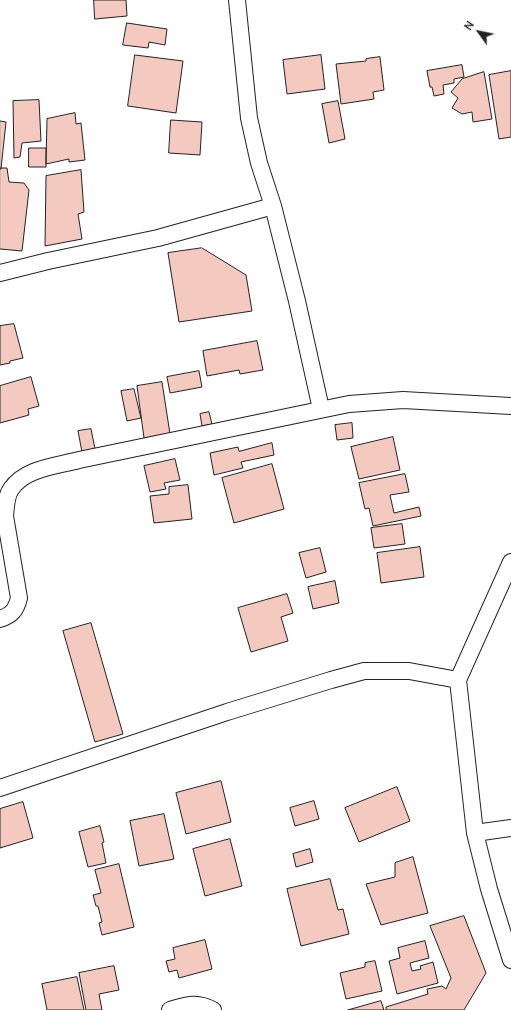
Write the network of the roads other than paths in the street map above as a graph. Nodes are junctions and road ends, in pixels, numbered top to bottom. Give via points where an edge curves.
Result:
1 (237, 0) edge
2 (273, 206) junction
3 (0, 273) edge
4 (511, 406) edge
5 (321, 409) junction
6 (511, 562) edge
7 (0, 619) edge
8 (458, 680) junction
9 (0, 788) edge
10 (511, 828) edge
11 (475, 833) junction
12 (511, 960) edge
13 (170, 1010) edge
14 (213, 1010) edge

1 - 2 street via 248,118
2 - 3 street via 158,238
2 - 5 street
4 - 5 street via 402,400
5 - 7 street via 79,460 36,471 20,479 10,490 5,516 19,598 13,613
6 - 8 street
8 - 9 street via 409,671 364,671 227,712
8 - 11 street
10 - 11 street
11 - 12 street
13 - 14 street via 197,1004

